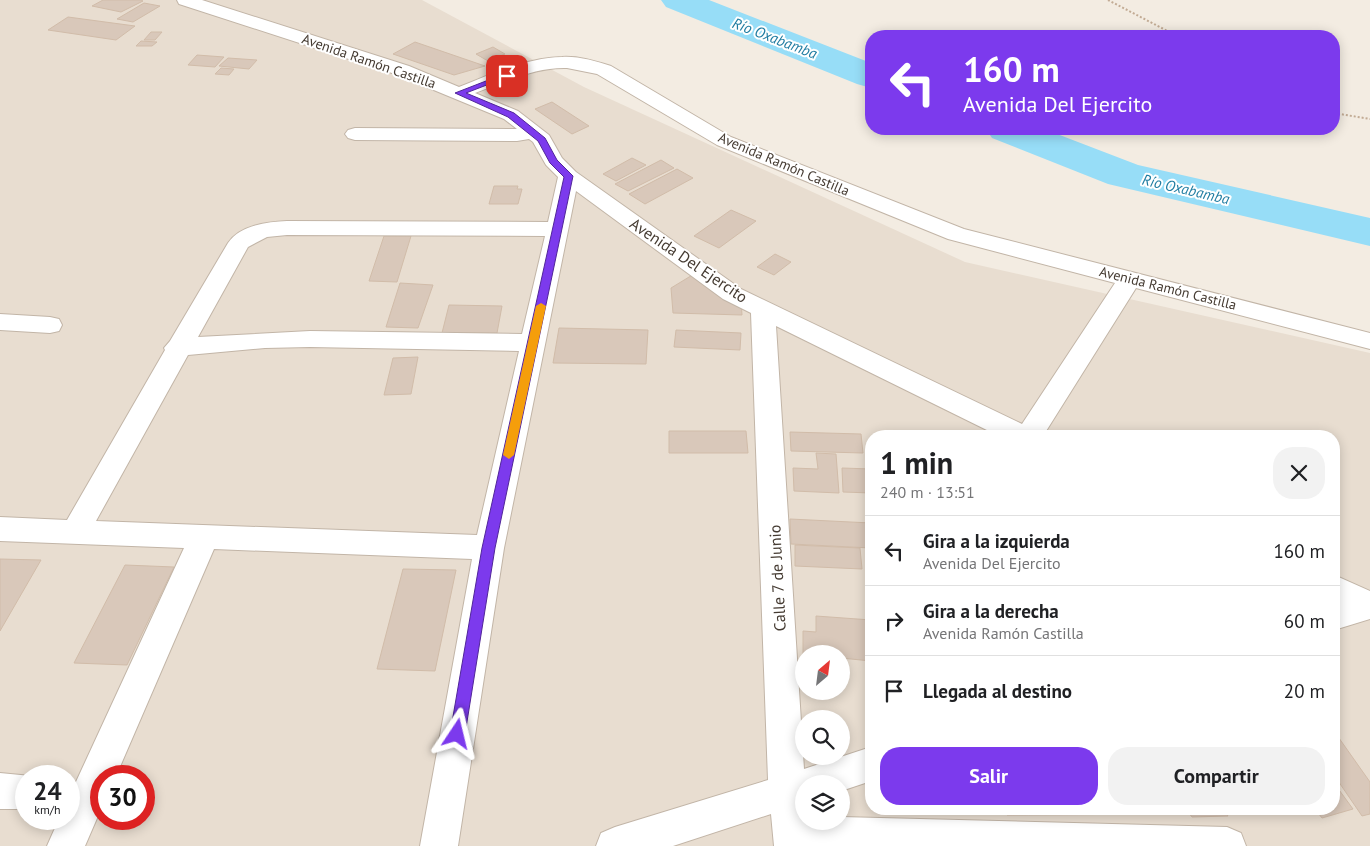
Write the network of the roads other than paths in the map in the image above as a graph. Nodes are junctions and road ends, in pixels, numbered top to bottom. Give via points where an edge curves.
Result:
1 (185, 0) edge
2 (459, 93) junction
3 (533, 132) junction
4 (355, 134) dead end
5 (569, 176) junction
6 (557, 229) junction
7 (1130, 278) junction
8 (763, 309) junction
9 (0, 322) edge
10 (50, 325) dead end
11 (1370, 341) edge
12 (533, 343) junction
13 (177, 348) junction
14 (1011, 430) edge
15 (1033, 430) edge
16 (0, 529) edge
17 (75, 532) junction
18 (204, 537) junction
19 (488, 548) junction
20 (1340, 591) edge
21 (1369, 606) edge
22 (1340, 615) edge
23 (865, 766) edge
24 (799, 775) edge
25 (837, 775) edge
26 (795, 789) edge
27 (0, 791) edge
28 (80, 791) edge
29 (15, 792) edge
30 (795, 820) edge
31 (70, 830) edge
32 (792, 840) edge
33 (66, 846) edge
34 (439, 846) edge
35 (615, 846) edge
36 (1226, 846) edge

1 - 2 street, Avenida Ramón Castilla via 402,70
2 - 3 street, Avenida Del Ejercito via 511,115
2 - 7 street, Avenida Ramón Castilla via 538,65 564,62 591,66 604,70 724,141 956,234
3 - 4 street via 517,135
3 - 5 street, Avenida Del Ejercito via 542,139 553,161
5 - 6 street
5 - 8 street, Avenida Del Ejercito via 732,294
6 - 12 street
6 - 13 street via 287,228 256,231 238,243
7 - 11 street, Avenida Ramón Castilla
7 - 15 street
8 - 14 street, Avenida Del Ejercito
8 - 24 street, Calle 7 de Junio
9 - 10 street
12 - 13 street via 293,339
12 - 19 street
13 - 17 street
16 - 17 street
17 - 18 street
18 - 19 street
18 - 28 street
19 - 34 street
20 - 21 street
21 - 22 street
23 - 25 street
26 - 35 street
27 - 29 street
30 - 32 street, Calle 7 de Junio
31 - 33 street
32 - 36 street

